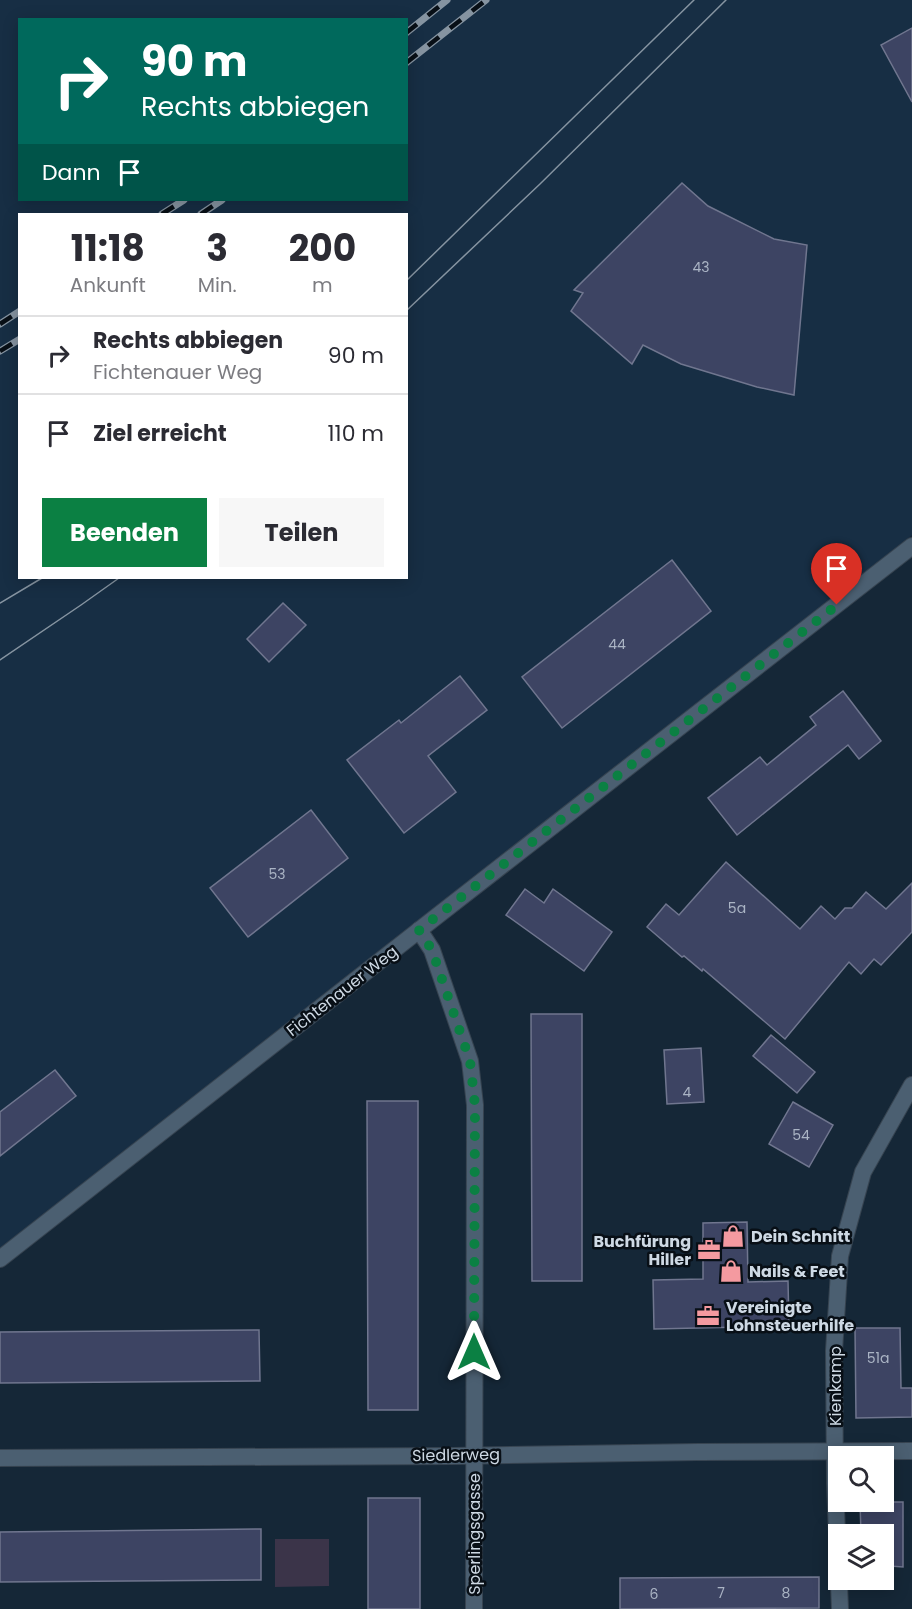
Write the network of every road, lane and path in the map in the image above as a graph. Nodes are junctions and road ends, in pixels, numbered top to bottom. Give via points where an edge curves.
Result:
1 (912, 546) edge
2 (419, 930) junction
3 (912, 1085) edge
4 (0, 1259) edge
5 (835, 1446) edge
6 (828, 1451) edge
7 (894, 1451) edge
8 (912, 1451) edge
9 (474, 1455) junction
10 (0, 1458) edge
11 (837, 1512) edge
12 (474, 1609) edge
13 (840, 1609) edge

1 - 2 street, Fichtenauer Weg
2 - 4 street, Fichtenauer Weg
2 - 9 street, Sperlingsgasse via 432,950 470,1061 475,1105
3 - 5 street, Kienkamp via 863,1172 840,1256 834,1351
6 - 9 street, Siedlerweg
7 - 8 street, Siedlerweg
9 - 10 street, Siedlerweg
9 - 12 street, Sperlingsgasse
11 - 13 street, Kienkamp

